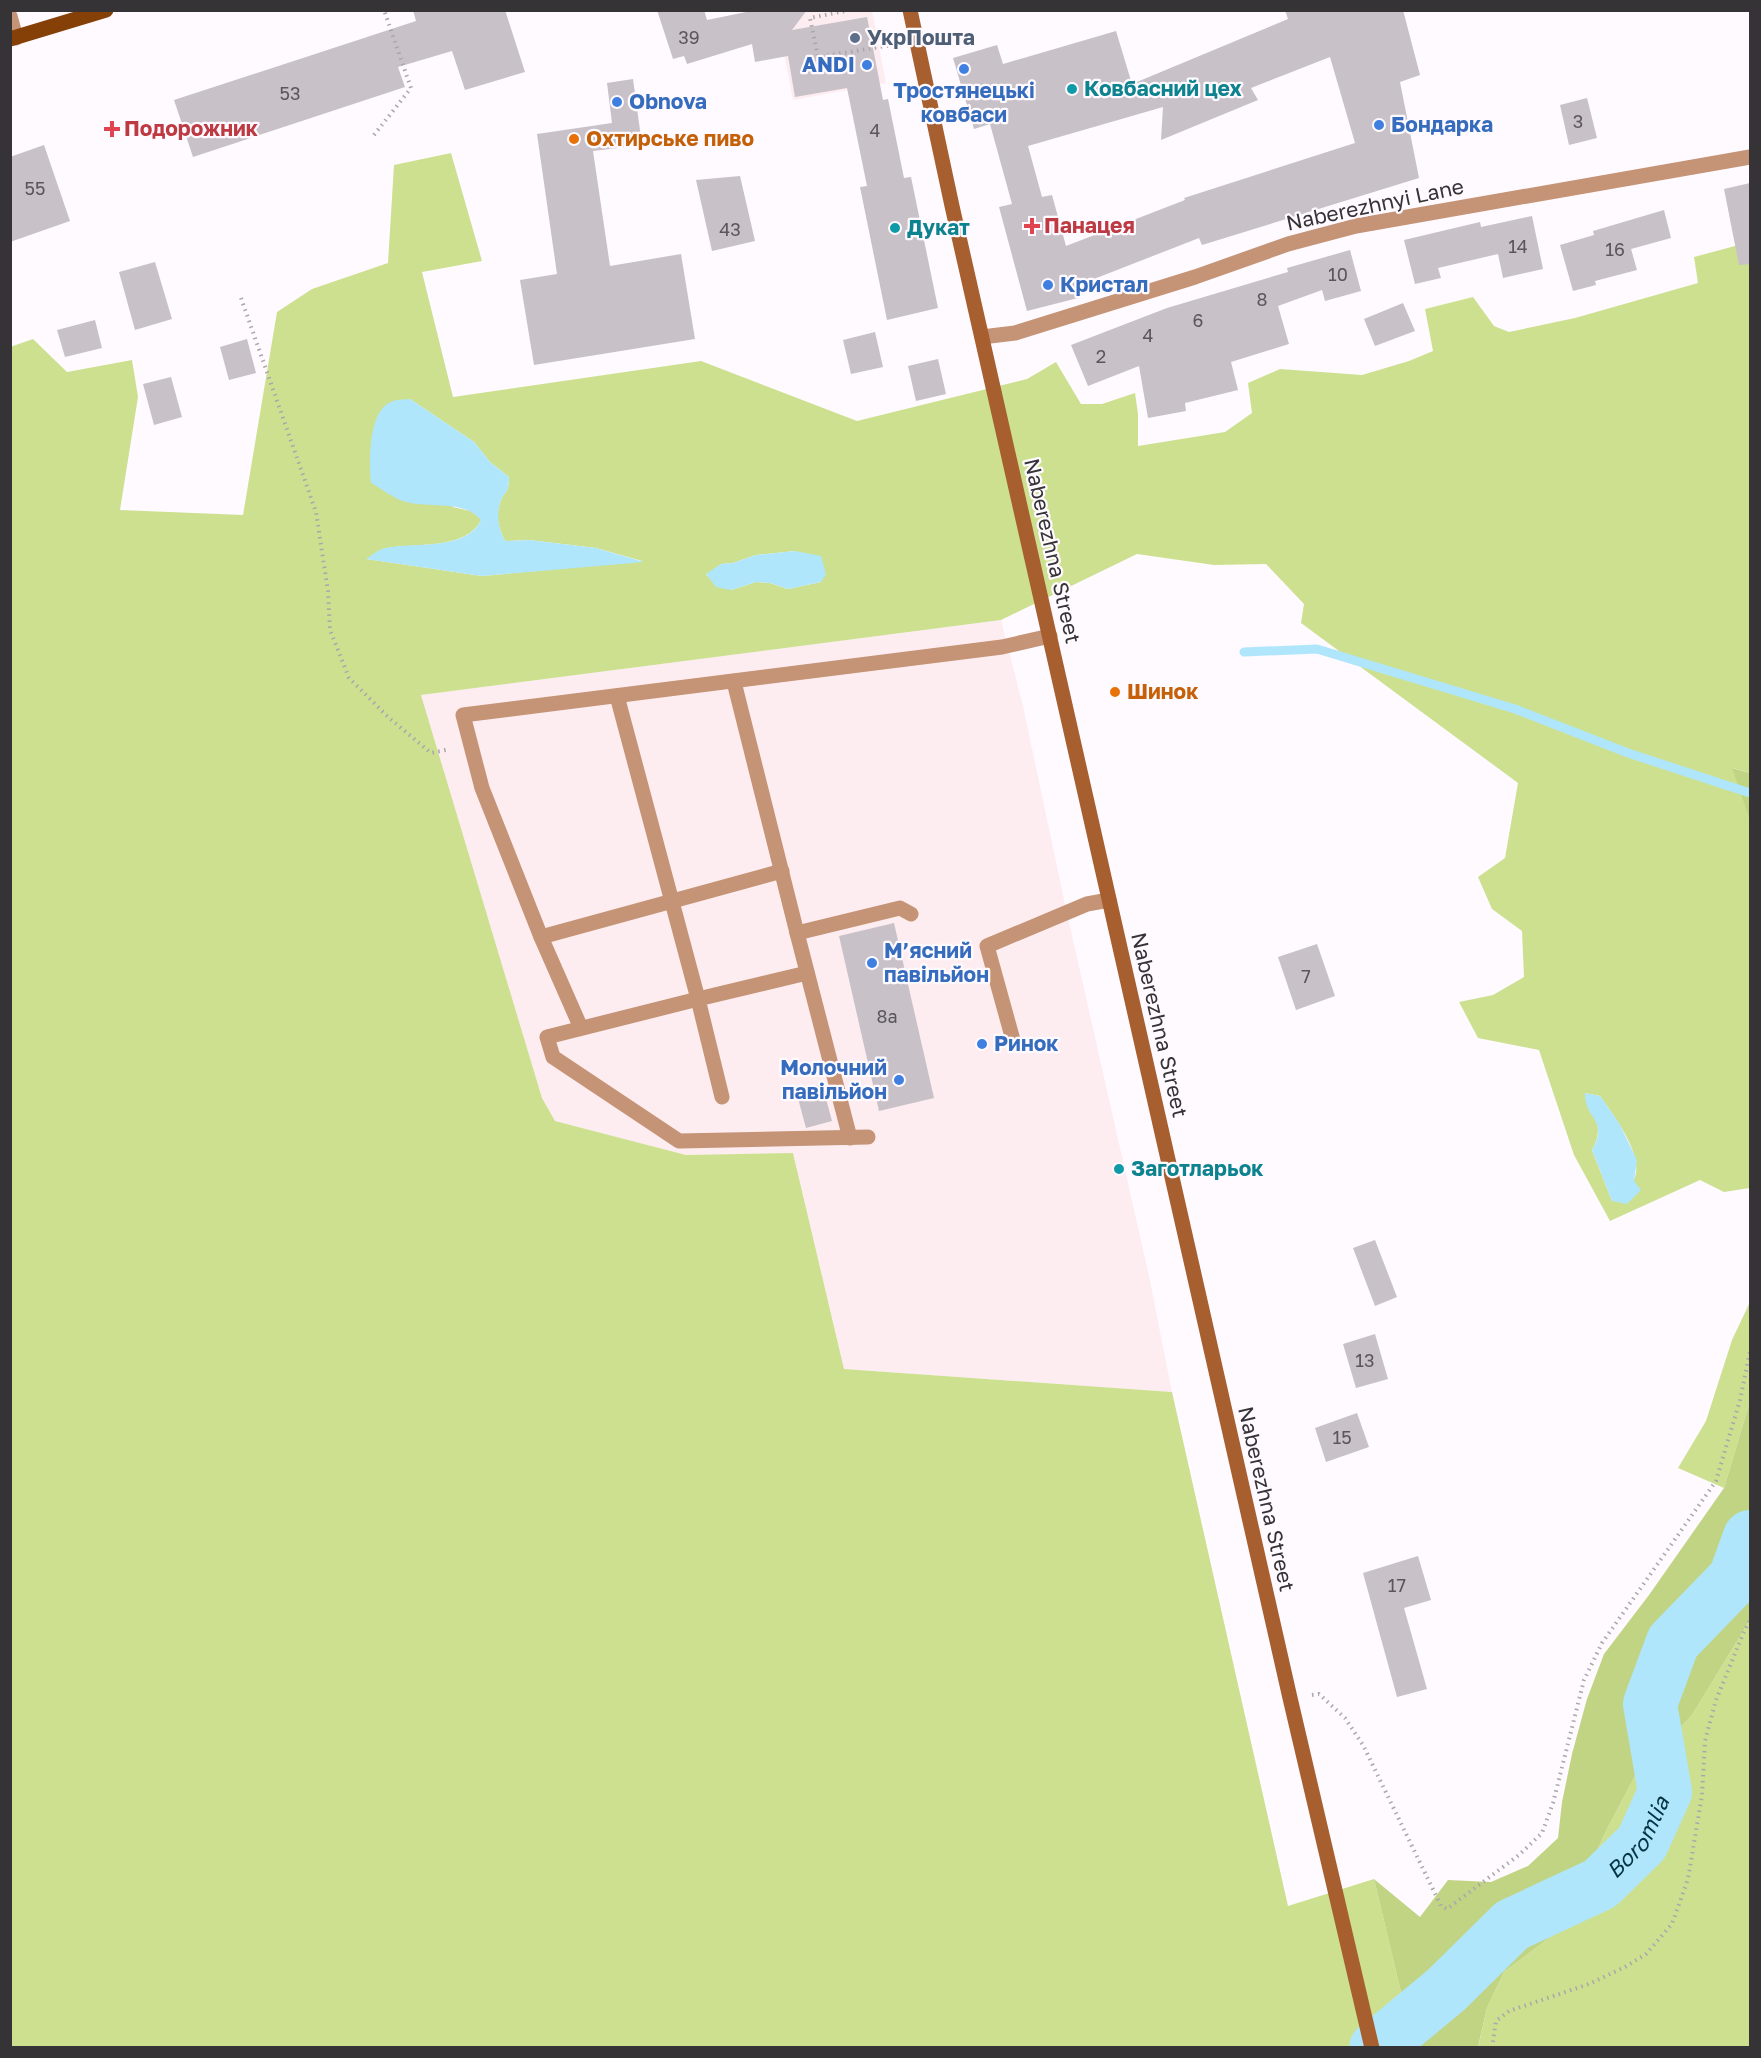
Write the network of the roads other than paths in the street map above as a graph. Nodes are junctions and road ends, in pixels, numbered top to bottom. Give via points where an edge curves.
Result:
1 (106, 10) edge
2 (910, 10) edge
3 (10, 16) edge
4 (13, 39) edge
5 (1750, 157) edge
6 (982, 337) junction
7 (1050, 636) junction
8 (734, 682) junction
9 (617, 696) junction
10 (782, 872) junction
11 (1109, 900) junction
12 (672, 901) junction
13 (910, 914) dead end
14 (797, 933) junction
15 (541, 937) junction
16 (807, 973) junction
17 (698, 999) junction
18 (581, 1028) junction
19 (1013, 1040) dead end
20 (722, 1097) dead end
21 (868, 1137) dead end
22 (850, 1138) junction
23 (1372, 2048) edge

1 - 4 main road
2 - 6 main road, Naberezhna Street
3 - 4 street
5 - 6 street, Naberezhnyi Lane via 1356,226 1288,244 1015,333
6 - 7 main road, Naberezhna Street
7 - 8 street via 1002,647
7 - 11 main road, Naberezhna Street
8 - 9 street
8 - 10 street
9 - 12 street
9 - 15 street via 462,715 482,788
10 - 12 street
10 - 14 street
11 - 19 street via 1087,904 987,946
11 - 23 main road, Naberezhna Street
12 - 15 street
12 - 17 street
13 - 14 street via 900,908
14 - 16 street
15 - 18 street
16 - 17 street
16 - 22 street
17 - 18 street
17 - 20 street
18 - 22 street via 547,1037 553,1057 679,1141
21 - 22 street

